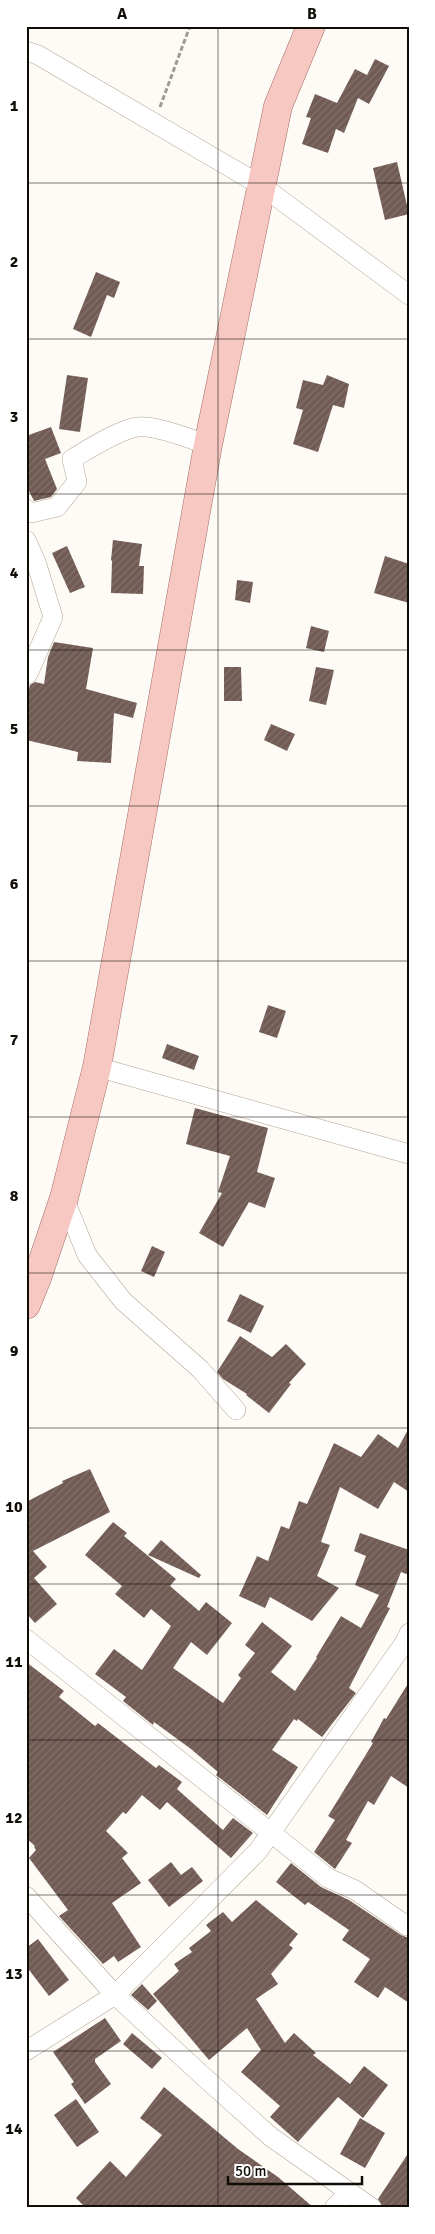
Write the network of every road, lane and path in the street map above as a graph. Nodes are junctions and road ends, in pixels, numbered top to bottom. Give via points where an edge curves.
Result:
1 (190, 26) edge
2 (311, 26) edge
3 (26, 51) edge
4 (153, 124) junction
5 (262, 186) junction
6 (409, 295) edge
7 (208, 445) junction
8 (26, 509) edge
9 (26, 540) edge
10 (28, 674) dead end
11 (97, 1067) junction
12 (409, 1154) edge
13 (64, 1198) junction
14 (26, 1305) edge
15 (236, 1410) dead end
16 (26, 1639) edge
17 (408, 1639) edge
18 (270, 1834) junction
19 (26, 1896) edge
20 (407, 1926) dead end
21 (116, 1995) junction
22 (26, 2051) edge
23 (349, 2192) junction
24 (334, 2208) edge
25 (372, 2208) edge

1 - 4 path
2 - 5 main road via 278,106
3 - 4 street via 38,55
4 - 5 street
5 - 6 street
5 - 7 main road
7 - 8 street via 173,432 138,427 97,443 72,459 77,482 57,507 31,512
7 - 11 main road
9 - 10 street via 53,617
11 - 12 street
11 - 13 main road
13 - 14 main road
13 - 15 street via 87,1255 124,1301 200,1369
16 - 18 street
17 - 18 street
18 - 20 street via 328,1878 355,1890
18 - 21 street via 241,1869
19 - 21 street
21 - 22 street
21 - 23 street via 271,2137
23 - 24 street
23 - 25 street

